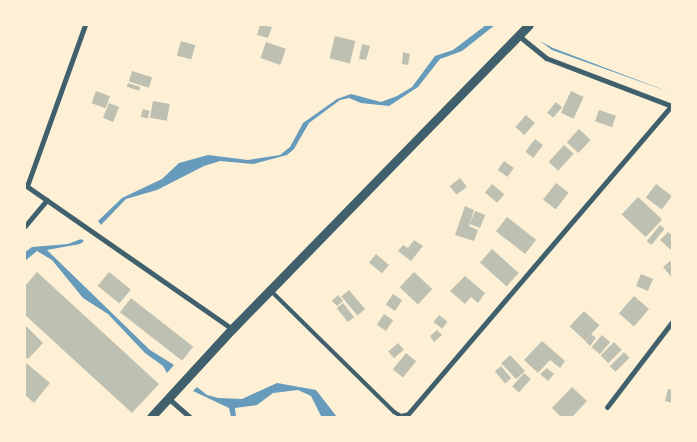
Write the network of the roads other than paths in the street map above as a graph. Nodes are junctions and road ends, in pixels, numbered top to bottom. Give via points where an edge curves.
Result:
1 (84, 25) edge
2 (530, 25) edge
3 (518, 36) junction
4 (672, 105) edge
5 (26, 186) edge
6 (48, 200) junction
7 (25, 226) edge
8 (270, 290) junction
9 (672, 322) edge
10 (232, 329) junction
11 (168, 398) junction
12 (607, 407) dead end
13 (401, 416) joint
14 (151, 417) edge
15 (190, 417) edge

1 - 5 street
2 - 3 street
3 - 4 street via 546,58
3 - 8 street
4 - 13 street via 408,414
5 - 6 street
6 - 7 street
6 - 10 street
8 - 10 street
8 - 13 lane
9 - 12 street
10 - 11 street
11 - 14 street
11 - 15 street

